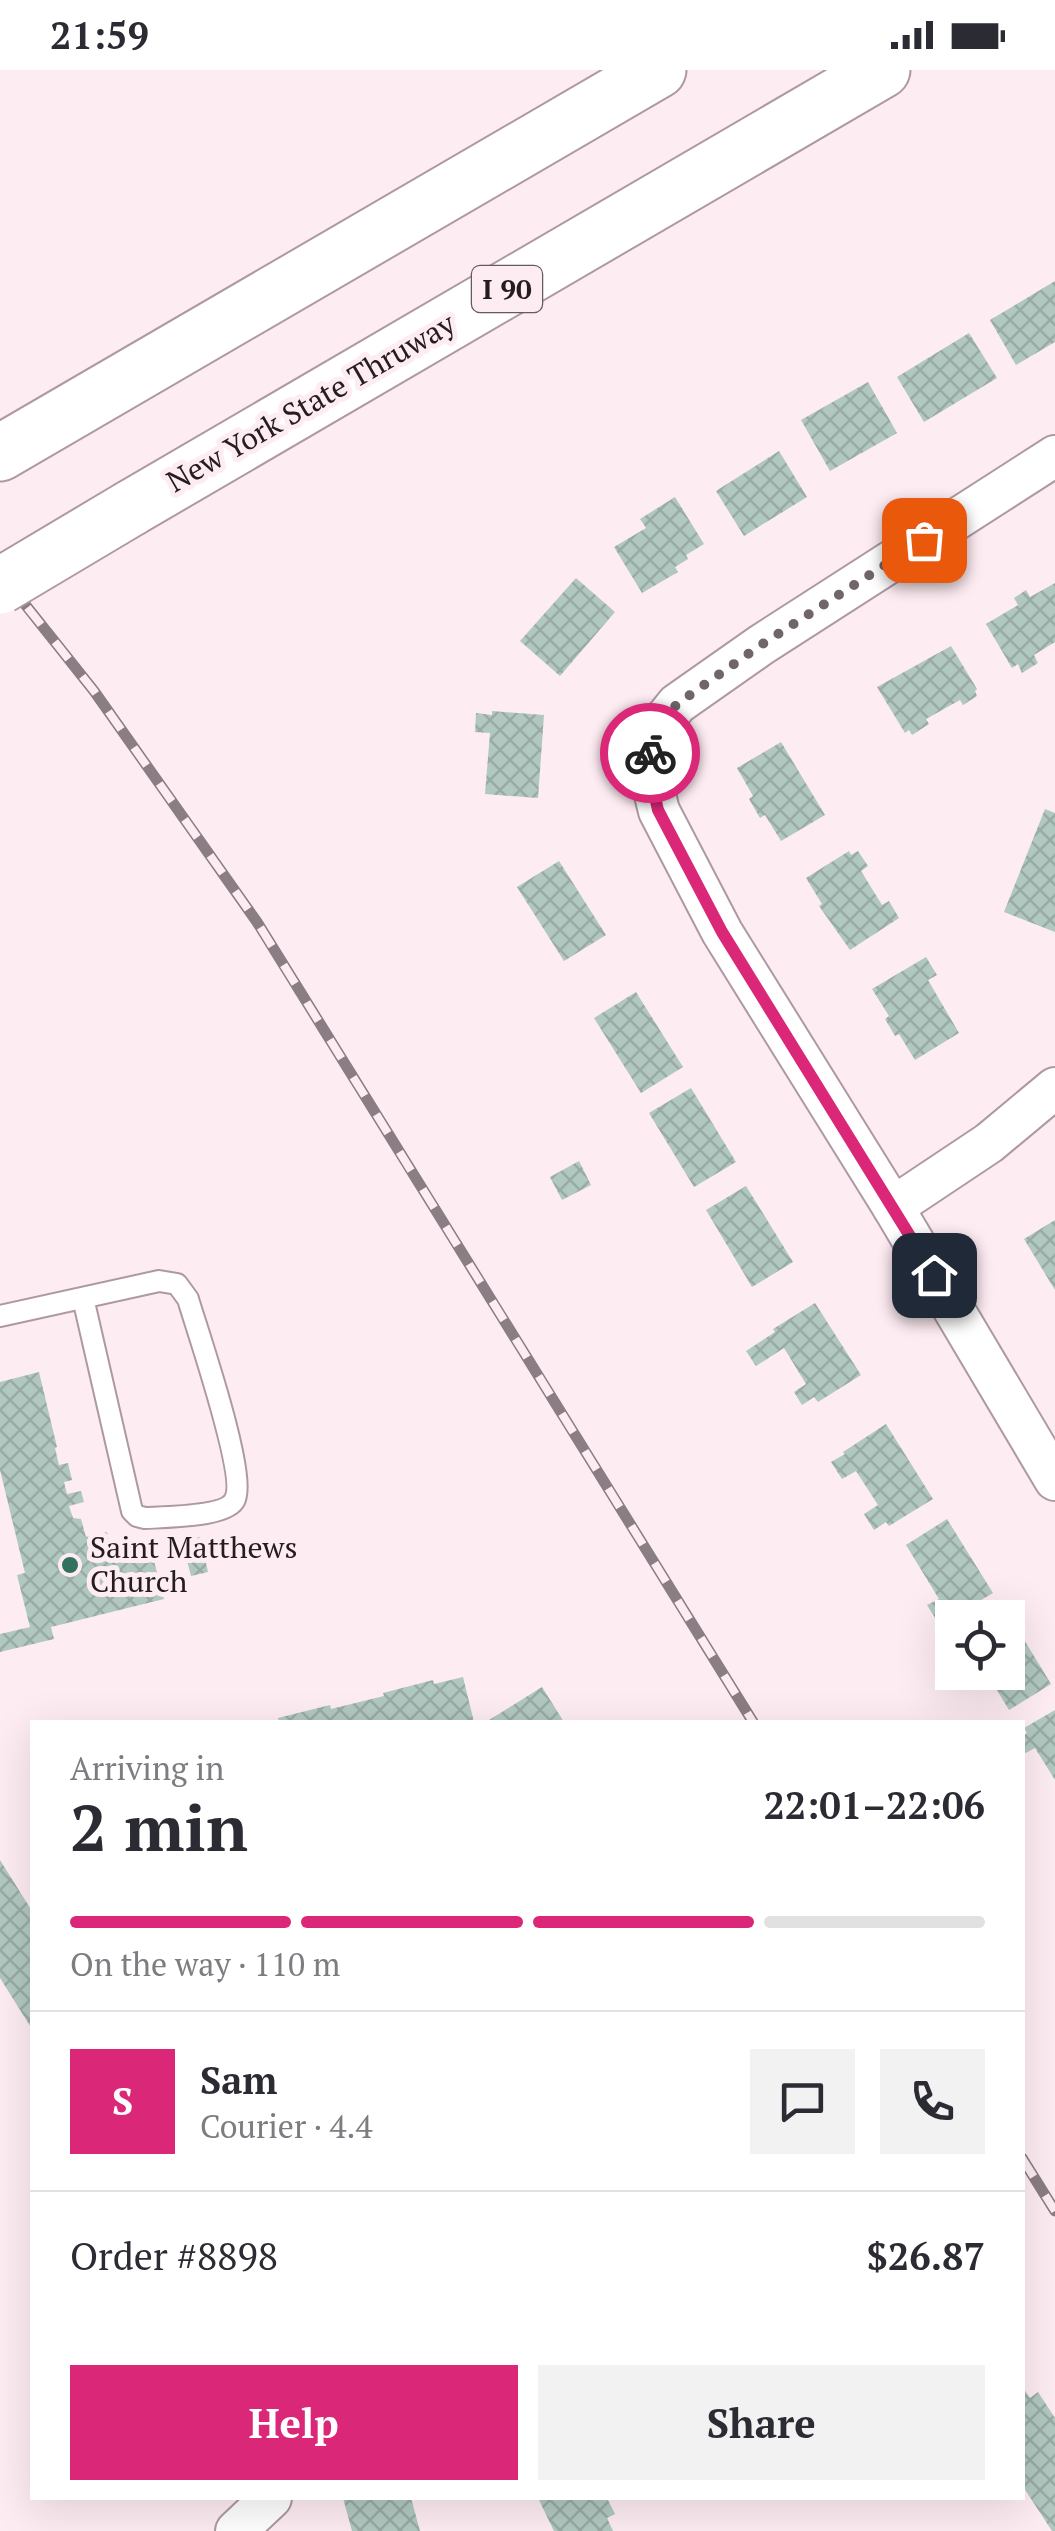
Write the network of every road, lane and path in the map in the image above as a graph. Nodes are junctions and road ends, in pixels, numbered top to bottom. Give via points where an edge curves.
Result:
1 (658, 70) edge
2 (882, 70) edge
3 (0, 453) edge
4 (1055, 456) edge
5 (0, 586) edge
6 (1055, 1088) edge
7 (893, 1206) junction
8 (83, 1298) junction
9 (0, 1316) edge
10 (1055, 1480) edge
11 (270, 2511) edge
12 (236, 2531) edge

1 - 3 highway
2 - 5 highway, New York State Thruway / I 90, bridge
4 - 7 street via 677,704 661,724 647,762 658,810 722,932
6 - 7 street via 989,1143
7 - 10 street
8 - 8 lane via 159,1281 177,1284 188,1299 233,1452 237,1491 226,1507 145,1518 132,1511
8 - 9 lane
11 - 12 street

